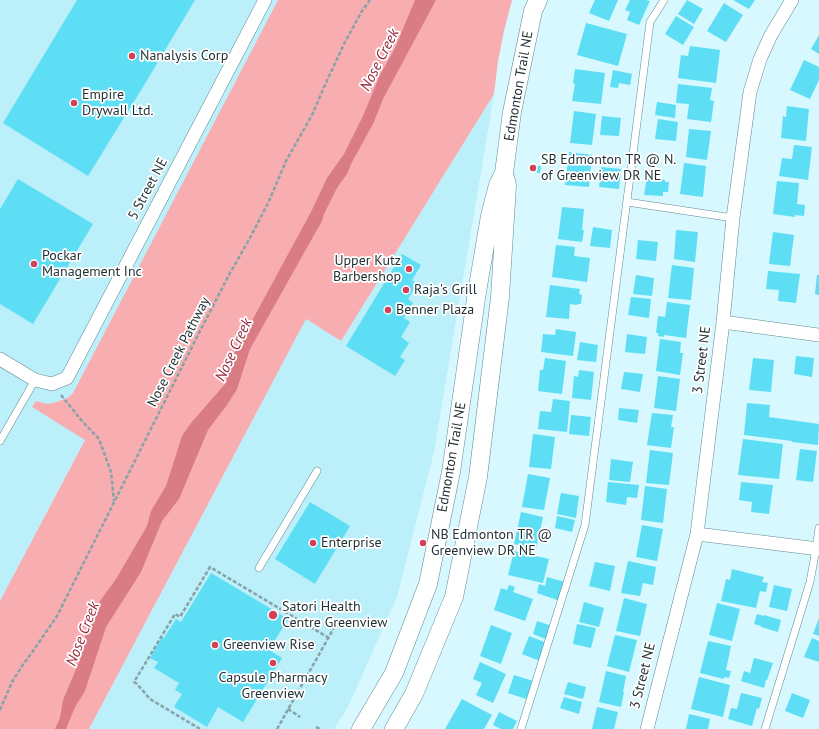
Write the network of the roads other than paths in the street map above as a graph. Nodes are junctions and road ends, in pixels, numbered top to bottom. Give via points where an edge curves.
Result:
1 (264, 0) edge
2 (538, 0) edge
3 (664, 0) edge
4 (792, 0) edge
5 (504, 173) junction
6 (627, 202) junction
7 (733, 218) junction
8 (723, 322) junction
9 (819, 335) edge
10 (0, 359) edge
11 (35, 380) junction
12 (0, 442) edge
13 (318, 471) dead end
14 (819, 528) edge
15 (696, 534) junction
16 (818, 549) edge
17 (259, 568) dead end
18 (361, 729) edge
19 (394, 729) edge
20 (521, 729) edge
21 (646, 729) edge
22 (765, 729) edge

1 - 11 street, 5 Street NE via 67,378 52,384
2 - 5 main road, Edmonton Trail NE via 533,11 512,112
3 - 6 lane via 650,22
4 - 7 street, 3 Street NE via 760,59 750,92
5 - 18 main road, Edmonton Trail NE via 490,216 451,472 428,584 394,673
5 - 19 main road, Edmonton Trail NE via 508,186 500,297 478,477 454,597 414,694
6 - 7 lane
6 - 20 lane via 585,525
7 - 8 street, 3 Street NE
8 - 9 street
8 - 15 street, 3 Street NE
10 - 11 street
11 - 12 lane
13 - 17 lane
14 - 16 lane
15 - 16 street
15 - 21 street, 3 Street NE
16 - 22 lane

